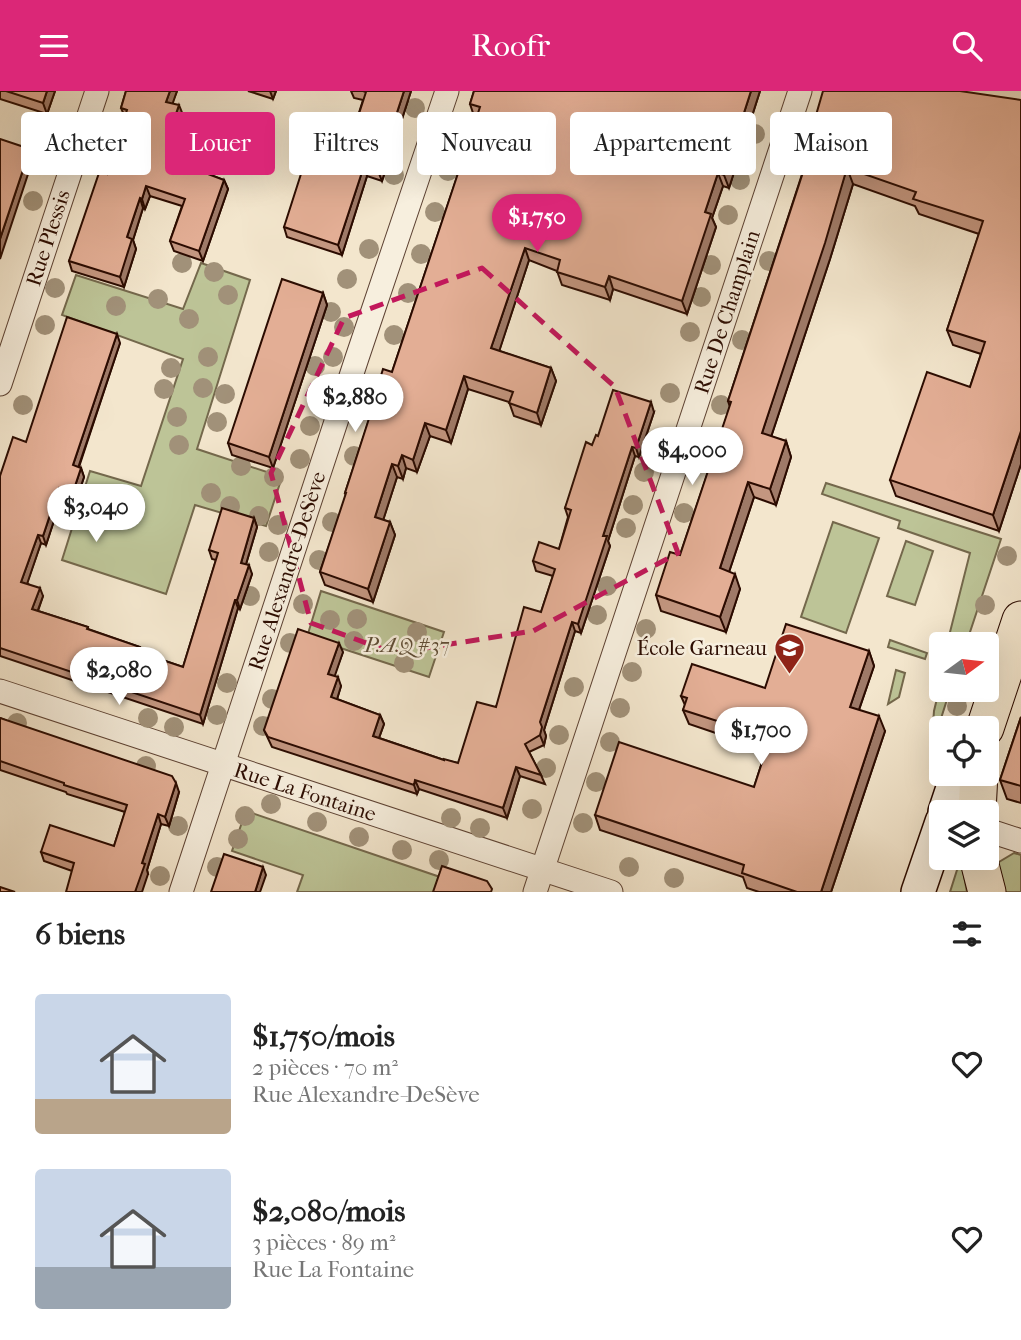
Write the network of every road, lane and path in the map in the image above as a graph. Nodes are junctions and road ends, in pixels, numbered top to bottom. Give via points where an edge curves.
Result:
1 (97, 91) edge
2 (447, 91) edge
3 (800, 91) edge
4 (0, 384) edge
5 (1021, 619) edge
6 (0, 691) edge
7 (989, 716) edge
8 (223, 765) junction
9 (999, 834) edge
10 (1021, 841) edge
11 (929, 860) edge
12 (542, 870) junction
13 (981, 870) edge
14 (181, 892) edge
15 (535, 892) edge
16 (611, 892) edge
17 (918, 892) edge
18 (987, 892) edge

1 - 4 street, Rue Plessis
2 - 8 street, Rue Alexandre-DeSève
3 - 12 street, Rue De Champlain
5 - 7 main road
6 - 8 street, Rue La Fontaine
8 - 12 street, Rue La Fontaine
8 - 14 street, Rue Alexandre-DeSève
9 - 10 street
11 - 17 main road
12 - 15 street, Rue De Champlain
12 - 16 street, Rue La Fontaine
13 - 18 main road

